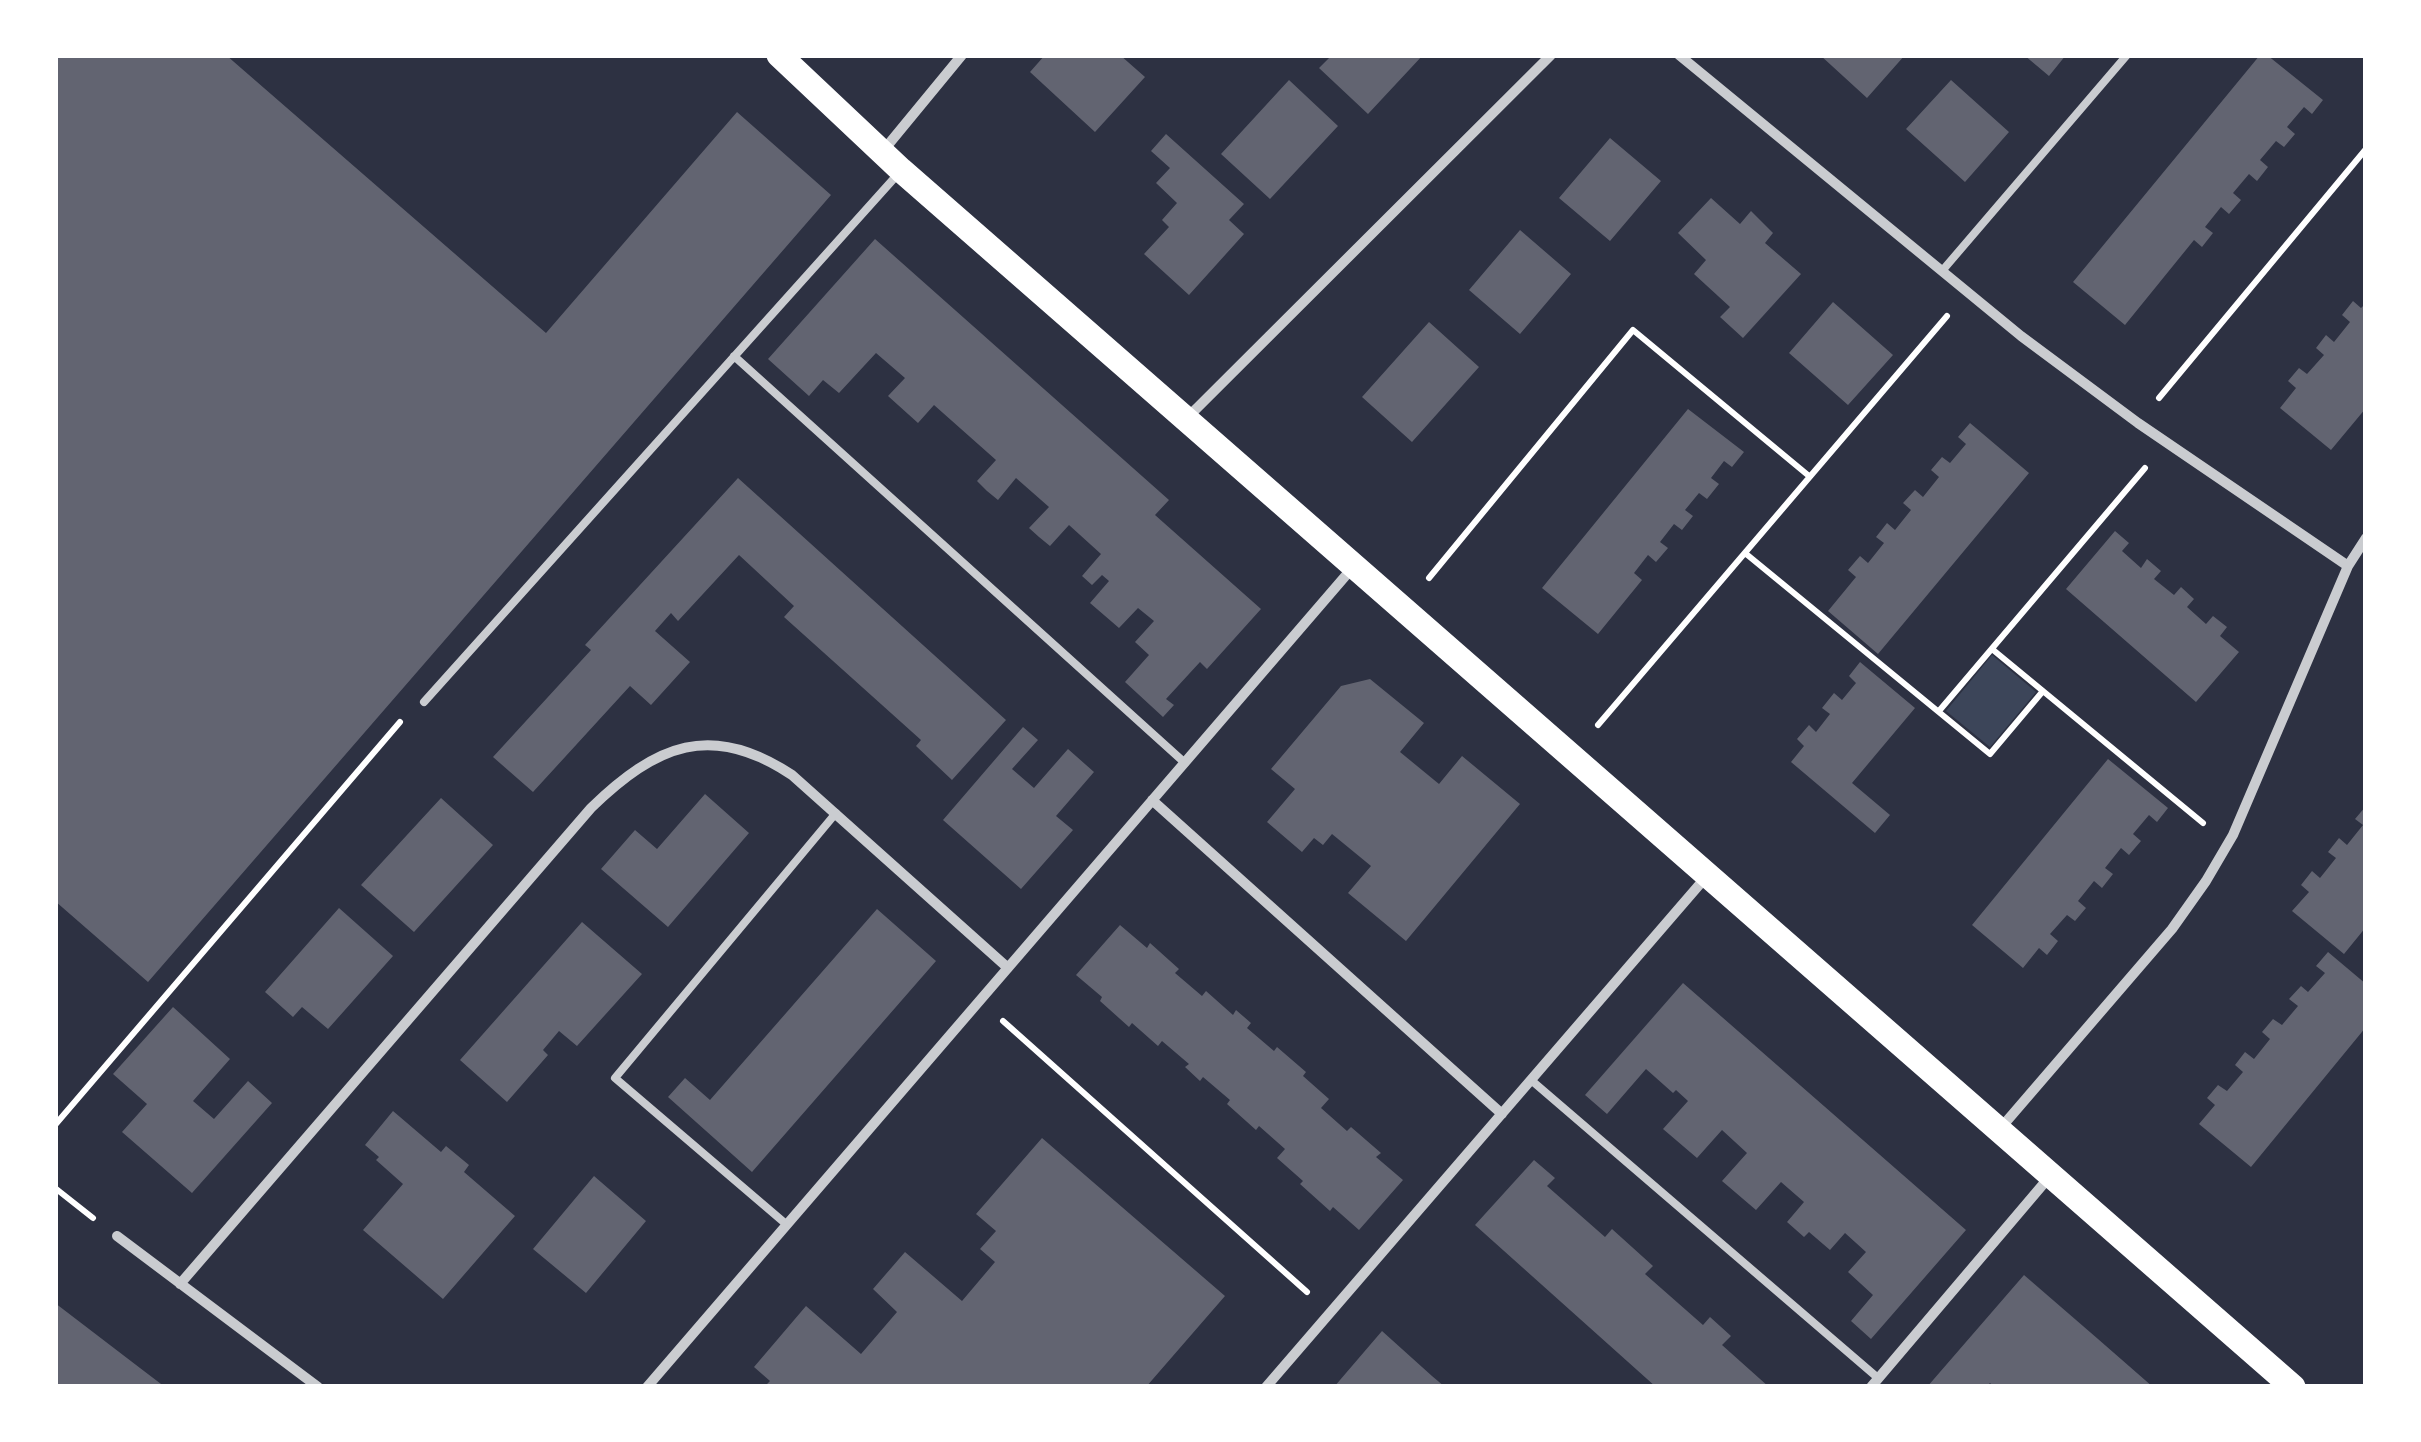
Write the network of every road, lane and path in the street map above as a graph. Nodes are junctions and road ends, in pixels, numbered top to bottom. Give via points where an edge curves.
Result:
1 (779, 55) edge
2 (962, 55) edge
3 (1550, 55) edge
4 (1679, 55) edge
5 (2127, 55) edge
6 (2366, 148) edge
7 (891, 162) junction
8 (1942, 271) junction
9 (1967, 292) junction
10 (734, 356) junction
11 (1186, 420) junction
12 (2138, 423) junction
13 (2166, 443) junction
14 (1810, 476) junction
15 (2366, 538) edge
16 (1745, 552) junction
17 (1354, 566) junction
18 (2348, 566) junction
19 (1403, 610) junction
20 (1992, 649) junction
21 (2043, 692) junction
22 (424, 702) joint
23 (1939, 711) junction
24 (1572, 756) junction
25 (1185, 762) junction
26 (1152, 800) junction
27 (836, 813) junction
28 (2228, 844) junction
29 (1707, 876) junction
30 (1008, 968) junction
31 (980, 1000) junction
32 (1531, 1080) junction
33 (1502, 1114) junction
34 (55, 1125) edge
35 (2000, 1130) junction
36 (2051, 1175) junction
37 (55, 1188) edge
38 (786, 1224) junction
39 (117, 1236) joint
40 (180, 1284) junction
41 (1330, 1313) junction
42 (1875, 1383) edge
43 (318, 1387) edge
44 (647, 1387) edge
45 (1266, 1387) edge
46 (2293, 1387) edge

1 - 7 main road
2 - 7 street
3 - 11 street
4 - 8 street
5 - 8 lane
6 - 12 path
7 - 10 lane
7 - 11 main road
8 - 9 street
9 - 12 street
9 - 14 path
10 - 22 lane
10 - 25 lane
11 - 17 main road
12 - 13 street
13 - 18 street
13 - 20 path
14 - 16 path
14 - 19 path via 1633,330
15 - 18 street
16 - 23 path
16 - 24 path
17 - 19 main road
17 - 25 street
18 - 28 street
19 - 24 main road
20 - 21 path
20 - 23 path
21 - 23 path via 1990,754
21 - 28 path
22 - 34 path
24 - 29 main road
25 - 26 street
26 - 30 street
26 - 33 street
27 - 30 street
27 - 38 lane via 616,1078
27 - 40 street via 762,755 726,746 690,745 618,781
28 - 35 street via 2172,929
29 - 32 street
29 - 35 main road
30 - 31 street
31 - 38 street
31 - 41 path
32 - 33 street
32 - 42 lane
33 - 41 street
35 - 36 main road
36 - 42 street
36 - 46 main road
37 - 39 path
38 - 44 street
39 - 40 street
40 - 43 street
41 - 45 street

